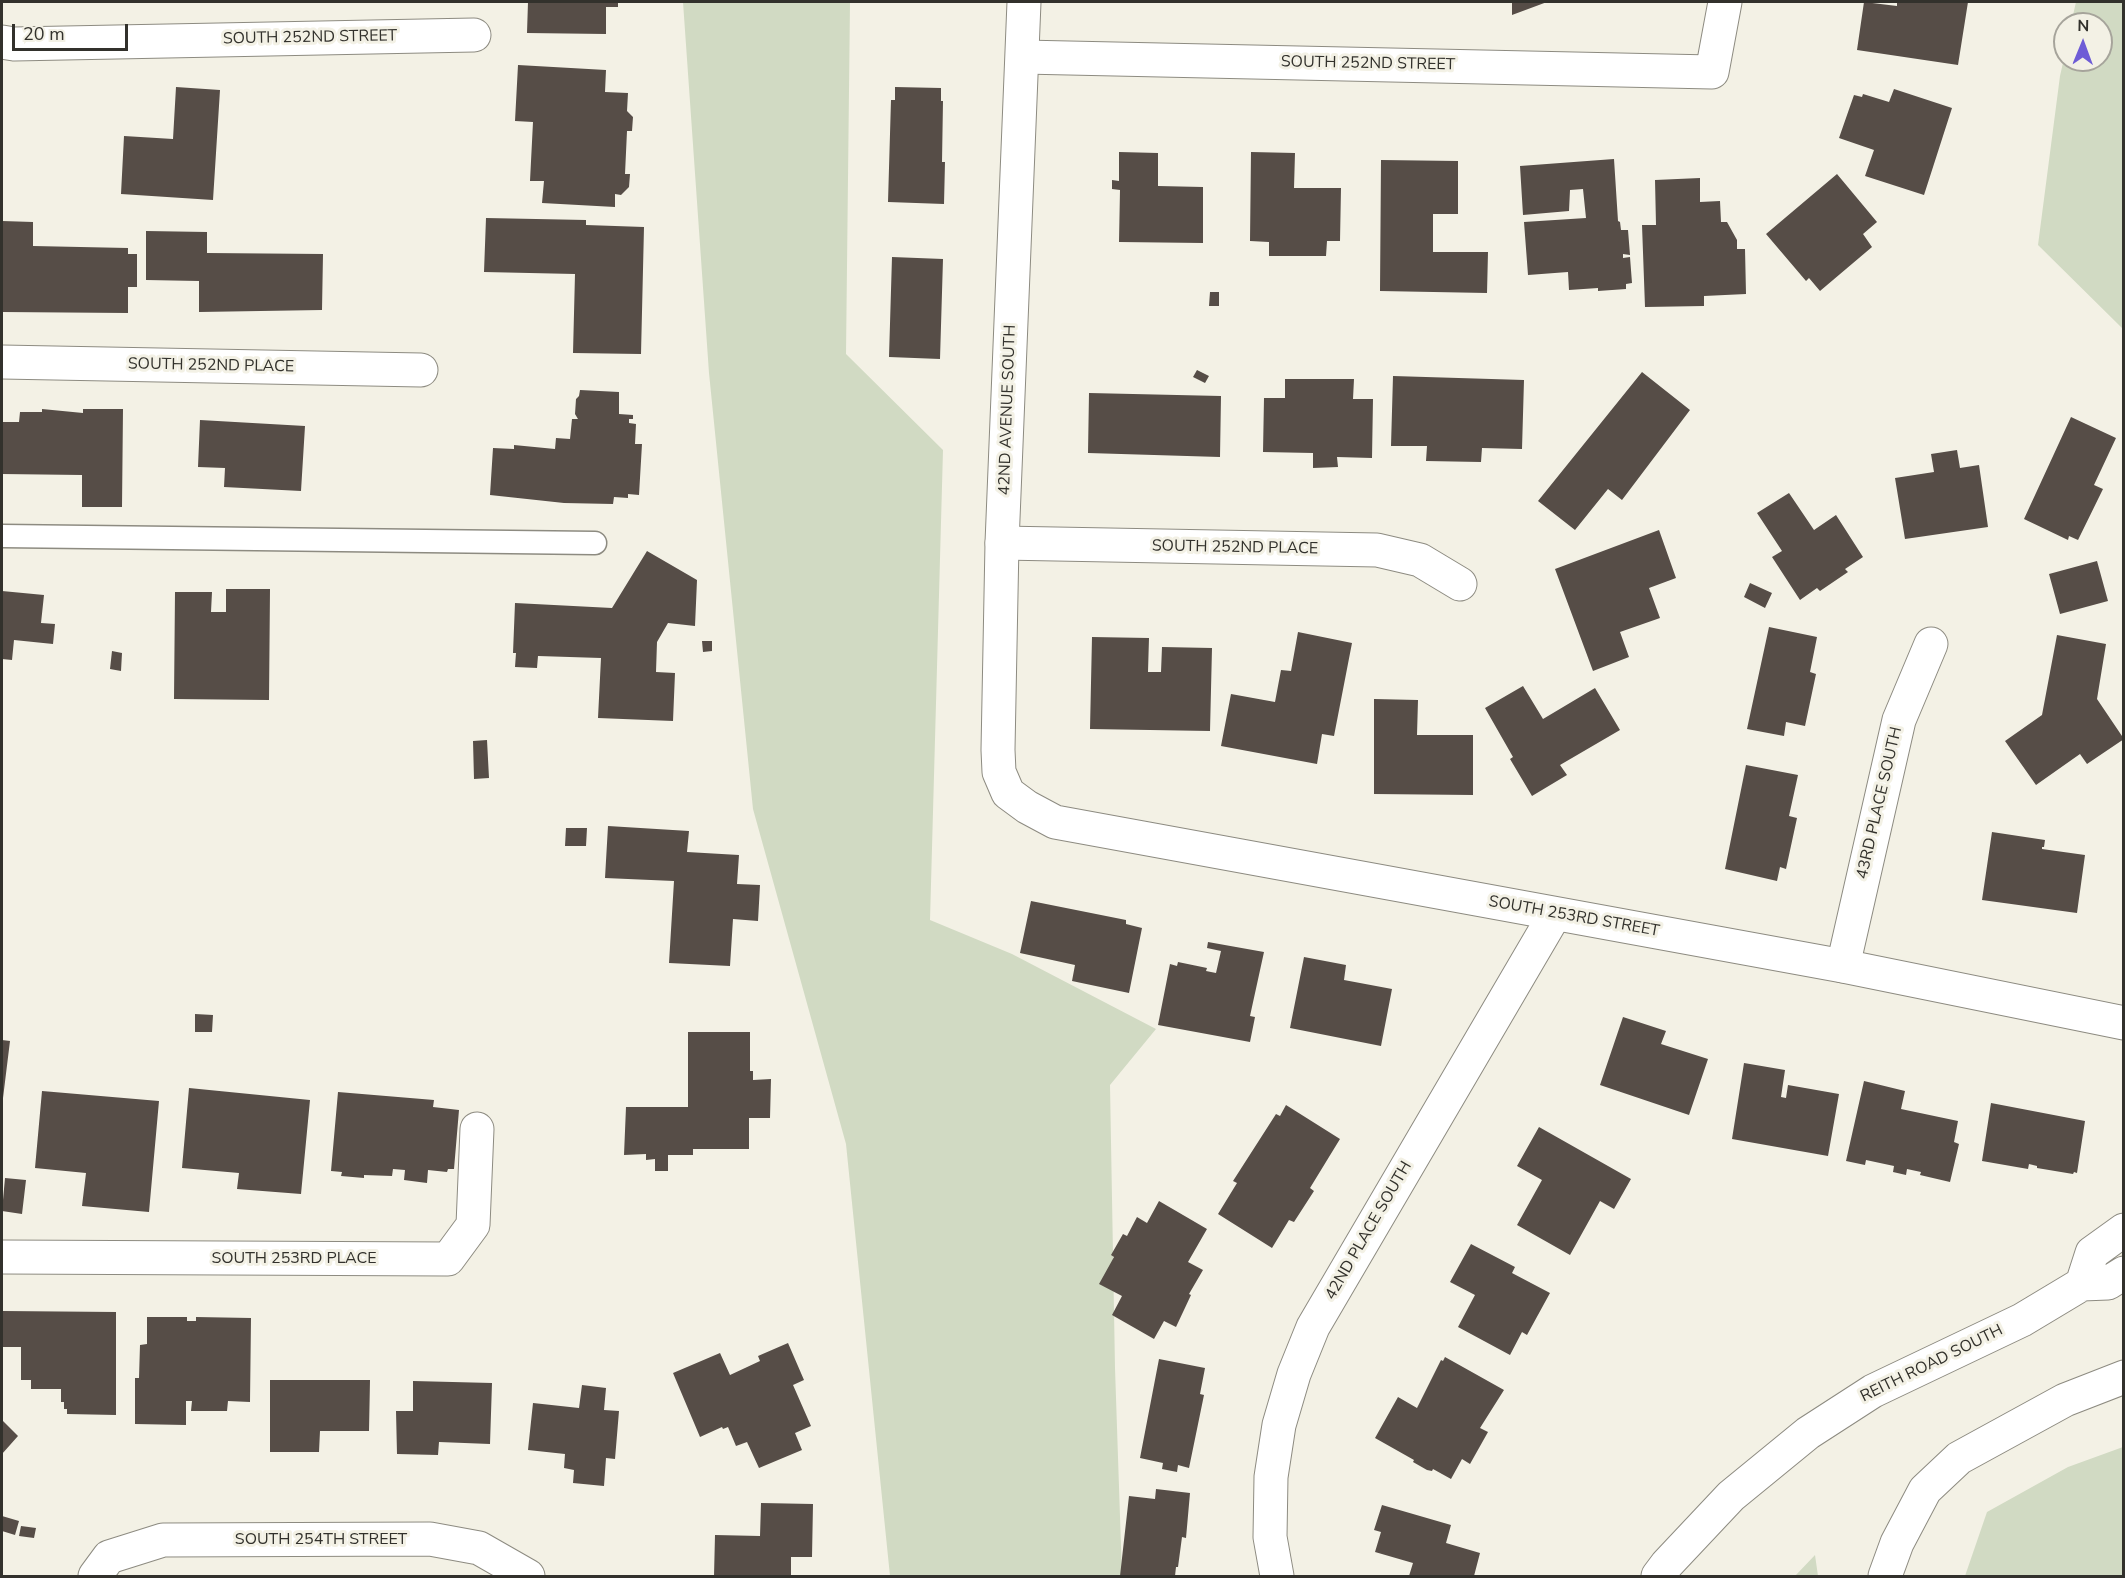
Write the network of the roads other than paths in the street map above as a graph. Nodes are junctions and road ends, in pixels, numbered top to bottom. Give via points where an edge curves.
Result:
1 (1024, 2) edge
2 (1725, 2) edge
3 (474, 35) dead end
4 (2, 42) edge
5 (1023, 57) junction
6 (2, 362) edge
7 (421, 370) dead end
8 (2, 536) edge
9 (595, 543) dead end
10 (1002, 543) junction
11 (1460, 584) dead end
12 (1931, 644) dead end
13 (1027, 807) joint
14 (1555, 914) junction
15 (1843, 966) junction
16 (2124, 1023) edge
17 (477, 1129) dead end
18 (2124, 1230) edge
19 (2, 1257) edge
20 (2124, 1273) edge
21 (2082, 1284) junction
22 (2124, 1377) edge
23 (102, 1567) edge
24 (528, 1576) edge
25 (1277, 1576) edge
26 (1658, 1576) edge
27 (1885, 1576) edge

1 - 5 street, 42ND AVENUE SOUTH
2 - 5 street, SOUTH 252ND STREET via 1713,72
3 - 4 street, SOUTH 252ND STREET
5 - 10 street, 42ND AVENUE SOUTH
6 - 7 street, SOUTH 252ND PLACE
8 - 9 lane
10 - 11 street, SOUTH 252ND PLACE via 1377,550 1420,560
10 - 13 street, 42ND AVENUE SOUTH via 999,772 1008,793
12 - 15 street, 43RD PLACE SOUTH via 1899,720
13 - 14 street, SOUTH 253RD STREET via 1055,822
14 - 15 street, SOUTH 253RD STREET
14 - 25 street, 42ND PLACE SOUTH via 1313,1327 1279,1425 1271,1477 1270,1537
15 - 16 street, SOUTH 253RD STREET
17 - 19 street, SOUTH 253RD PLACE via 473,1225 448,1259
18 - 21 street via 2092,1252
20 - 21 street, REITH ROAD SOUTH via 2108,1283
21 - 26 street, REITH ROAD SOUTH via 2022,1320 1873,1391 1808,1433 1731,1496
22 - 27 street via 2065,1400 1959,1458 1925,1490 1897,1542
23 - 24 street, SOUTH 254TH STREET via 163,1540 430,1539 479,1548

